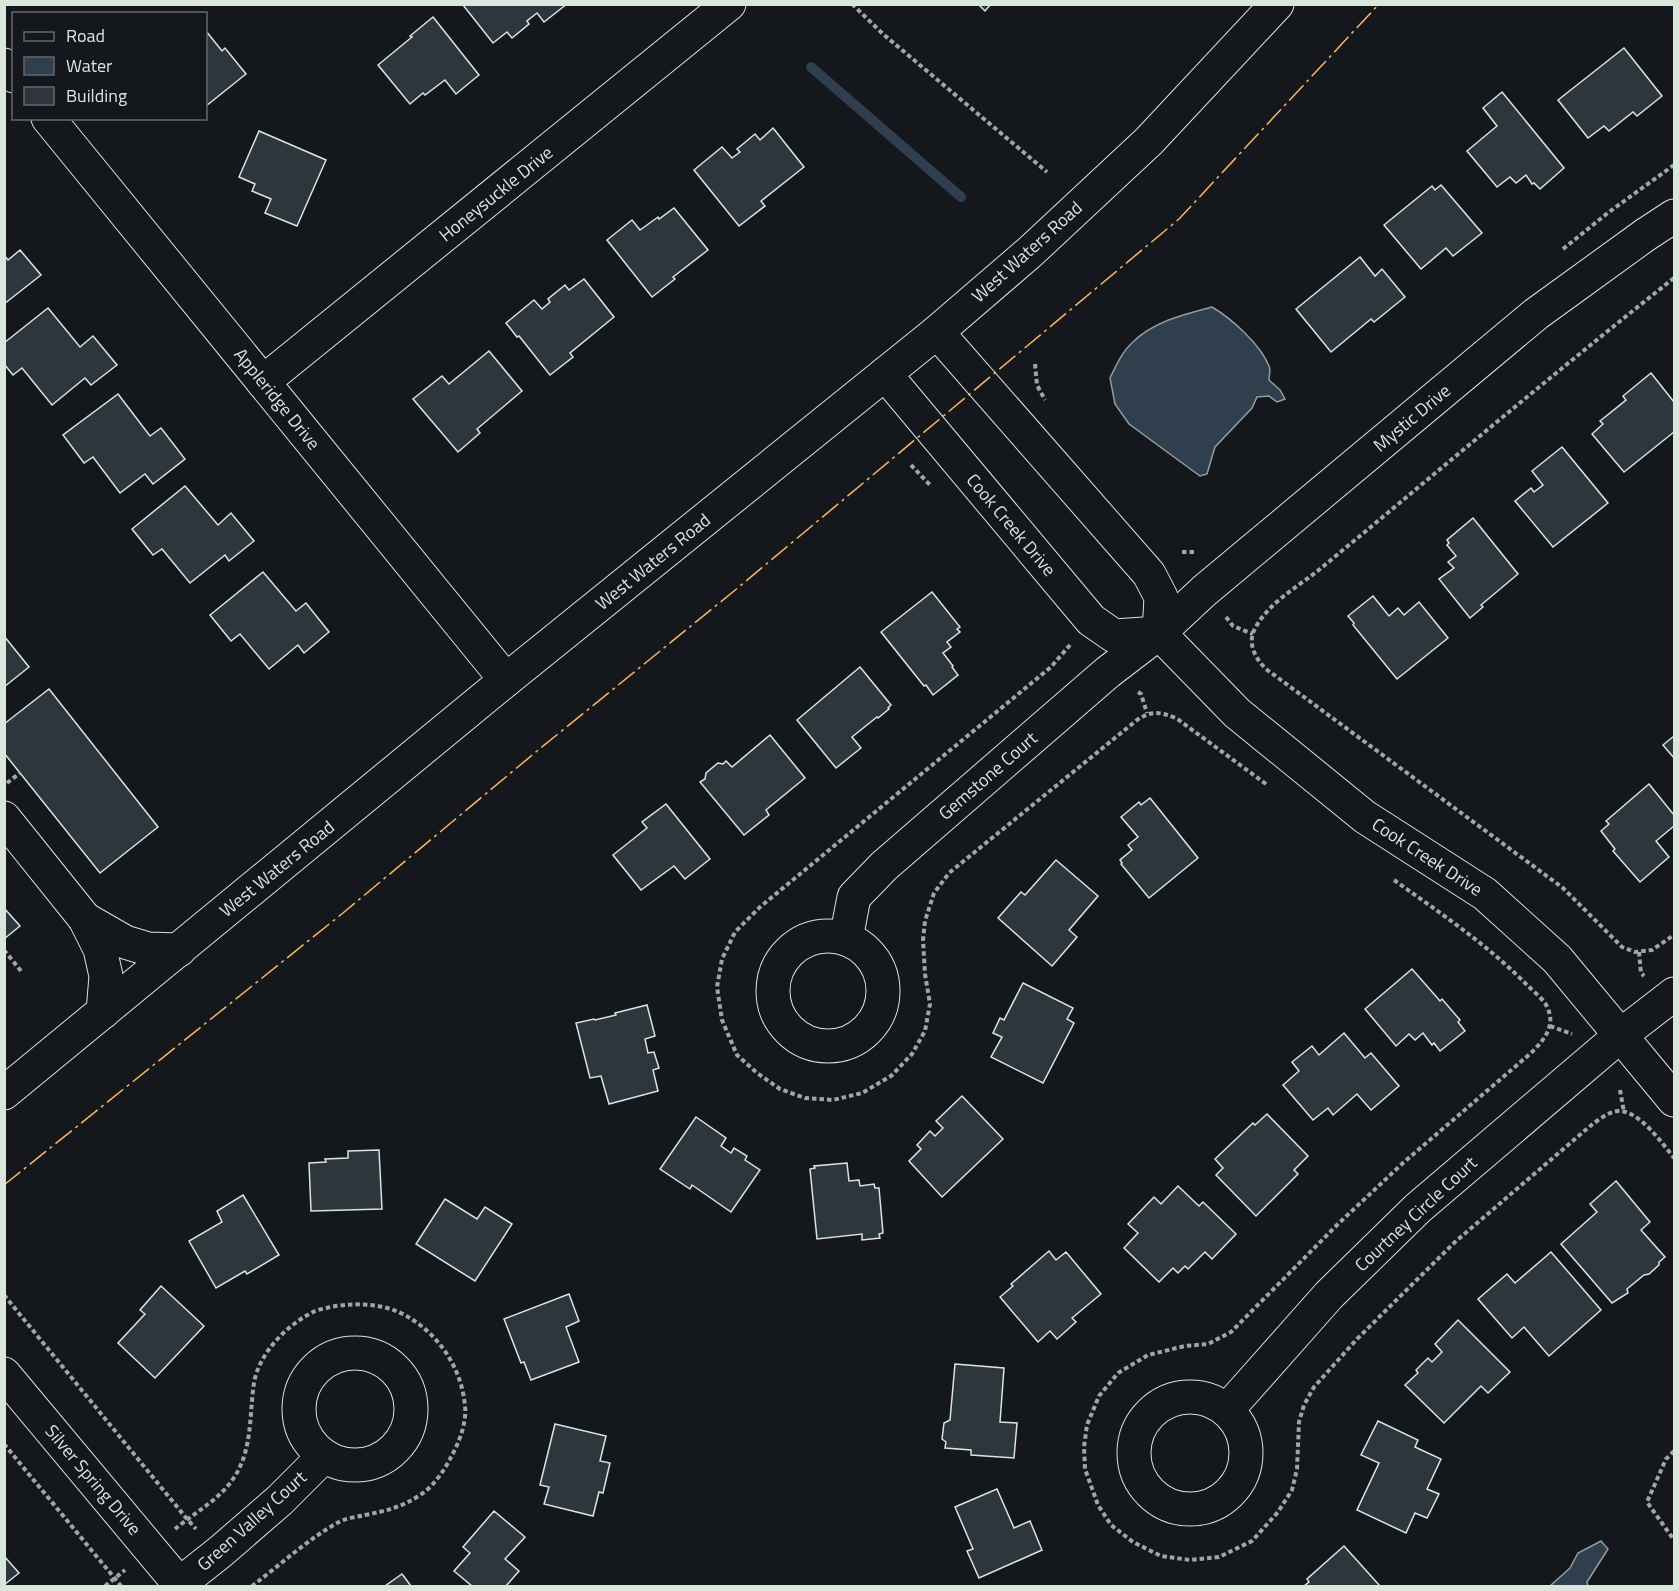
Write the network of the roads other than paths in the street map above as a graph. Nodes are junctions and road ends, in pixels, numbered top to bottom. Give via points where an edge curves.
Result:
1 (729, 4) edge
2 (1278, 4) edge
3 (50, 120) edge
4 (1674, 216) edge
5 (937, 332) junction
6 (885, 374) junction
7 (263, 382) junction
8 (1159, 633) junction
9 (506, 680) junction
10 (9, 832) edge
11 (85, 919) junction
12 (846, 939) dead end
13 (179, 950) junction
14 (1674, 994) edge
15 (103, 1012) junction
16 (1621, 1035) junction
17 (4, 1093) edge
18 (1674, 1100) edge
19 (4, 1374) edge
20 (1227, 1410) dead end
21 (324, 1456) dead end
22 (179, 1586) edge

1 - 7 street, Honeysuckle Drive
2 - 5 street, West Waters Road via 1149,141
3 - 7 street, Appleridge Drive
4 - 8 street, Mystic Drive via 1536,314
5 - 6 street, West Waters Road
5 - 8 street via 1149,574 1161,597
6 - 8 street, Cook Creek Drive via 1090,620 1114,636
6 - 9 street, West Waters Road
7 - 9 street, Appleridge Drive
8 - 12 street, Gemstone Court via 1108,672 884,866 854,897
8 - 16 street, Cook Creek Drive via 1237,713 1365,817 1485,894 1557,959
9 - 13 street, West Waters Road
10 - 11 street
11 - 13 street via 125,942 148,949
11 - 15 street via 100,950 106,976
13 - 15 street, West Waters Road
14 - 16 street, Courtney Circle Court
15 - 17 street, West Waters Road
16 - 18 street, Cook Creek Drive
16 - 20 street, Courtney Circle Court via 1418,1208 1329,1295
19 - 22 street, Silver Spring Drive
21 - 22 street, Green Valley Court via 280,1500

